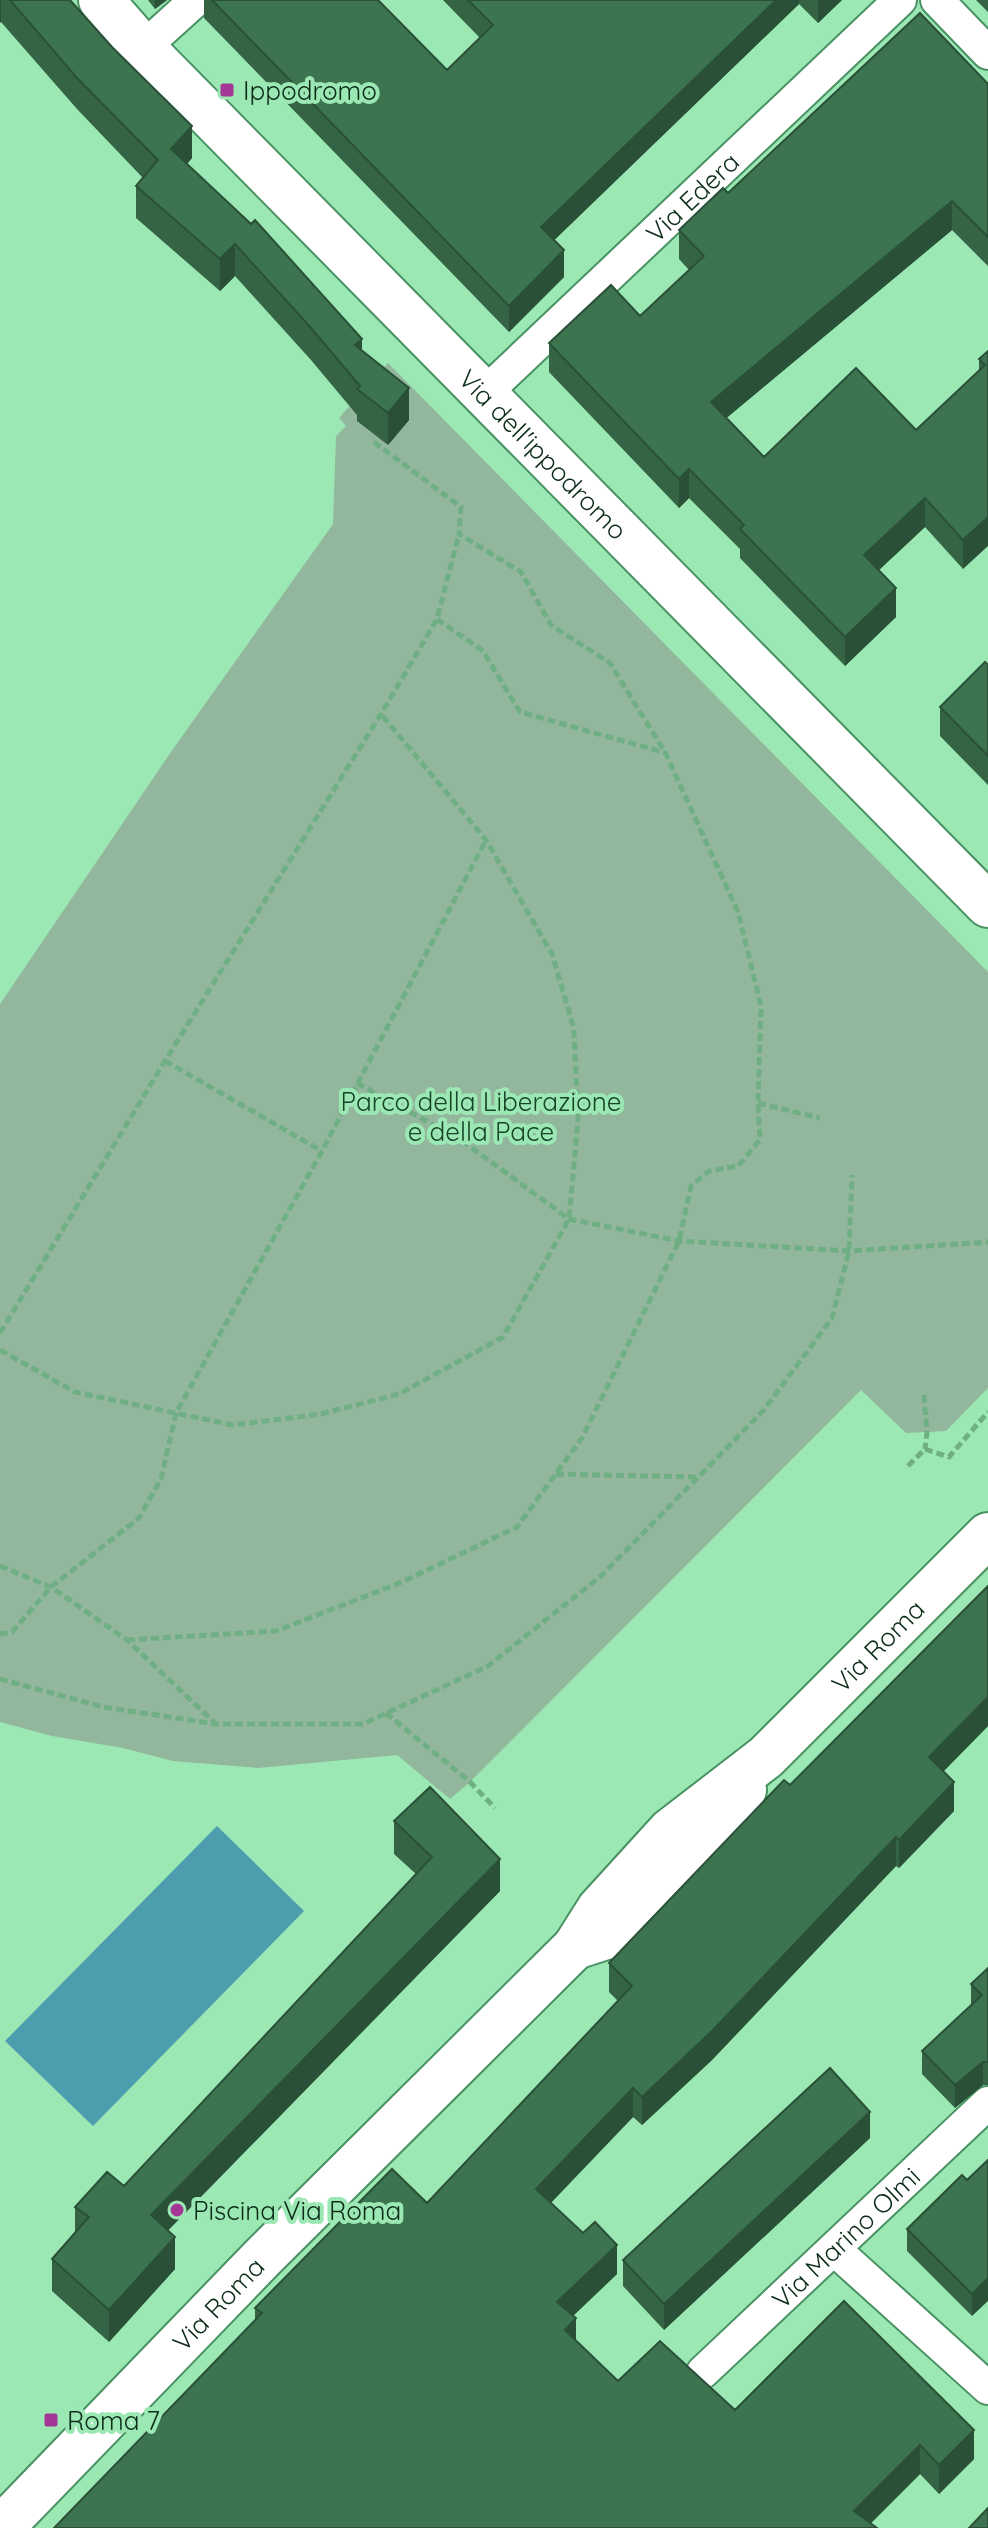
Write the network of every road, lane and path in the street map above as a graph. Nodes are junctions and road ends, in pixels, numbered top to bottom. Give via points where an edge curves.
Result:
1 (101, 0) edge
2 (196, 0) edge
3 (900, 0) edge
4 (937, 0) edge
5 (143, 48) junction
6 (988, 53) edge
7 (483, 395) junction
8 (374, 442) dead end
9 (459, 534) junction
10 (437, 619) junction
11 (381, 714) junction
12 (666, 754) junction
13 (486, 840) junction
14 (988, 905) edge
15 (165, 1061) junction
16 (357, 1083) junction
17 (758, 1103) junction
18 (820, 1118) dead end
19 (322, 1151) junction
20 (852, 1175) dead end
21 (569, 1219) junction
22 (679, 1241) junction
23 (988, 1242) edge
24 (849, 1251) junction
25 (0, 1333) edge
26 (0, 1350) edge
27 (924, 1395) dead end
28 (988, 1412) edge
29 (176, 1413) junction
30 (925, 1449) junction
31 (908, 1466) dead end
32 (555, 1474) junction
33 (698, 1477) junction
34 (988, 1535) edge
35 (0, 1566) edge
36 (51, 1587) junction
37 (0, 1634) edge
38 (127, 1640) junction
39 (0, 1679) edge
40 (386, 1713) junction
41 (216, 1724) junction
42 (495, 1808) dead end
43 (988, 2103) edge
44 (835, 2250) junction
45 (703, 2372) dead end
46 (988, 2388) edge
47 (1, 2528) edge

1 - 5 street, Via dell'ippodromo
2 - 5 street
3 - 7 street, Via Edera
4 - 6 street
5 - 7 street, Via dell'ippodromo
7 - 14 street, Via dell'ippodromo
8 - 9 path via 461,507
9 - 10 path
9 - 12 path via 521,572 551,625 610,663
10 - 11 path
10 - 12 path via 483,651 520,712
11 - 13 path
11 - 15 path
12 - 17 path via 738,912 761,1006
13 - 16 path
13 - 21 path via 552,954 574,1029 578,1120
15 - 19 path
15 - 25 path
16 - 19 path
16 - 21 path via 461,1140
17 - 18 path
17 - 22 path via 760,1140 738,1166 709,1171 691,1186
19 - 29 path
20 - 24 path
21 - 22 path
21 - 29 path via 503,1337 399,1394 321,1414 233,1425
22 - 24 path
22 - 32 path via 582,1438
23 - 24 path
24 - 33 path via 832,1318 763,1411
26 - 29 path via 75,1392
27 - 30 path
28 - 30 path via 949,1457
29 - 36 path via 161,1479 139,1518
30 - 31 path
32 - 33 path
32 - 38 path via 517,1527 402,1582 276,1631
33 - 40 path via 601,1576 488,1666
34 - 47 street, Via Roma via 766,1757 699,1857 621,1932 575,1947 253,2267
35 - 36 path
36 - 37 path via 12,1632
36 - 38 path
38 - 41 path
39 - 41 path via 103,1707
40 - 41 path via 363,1724
40 - 42 path
43 - 44 street, Via Marino Olmi
44 - 45 street, Via Marino Olmi
44 - 46 street

